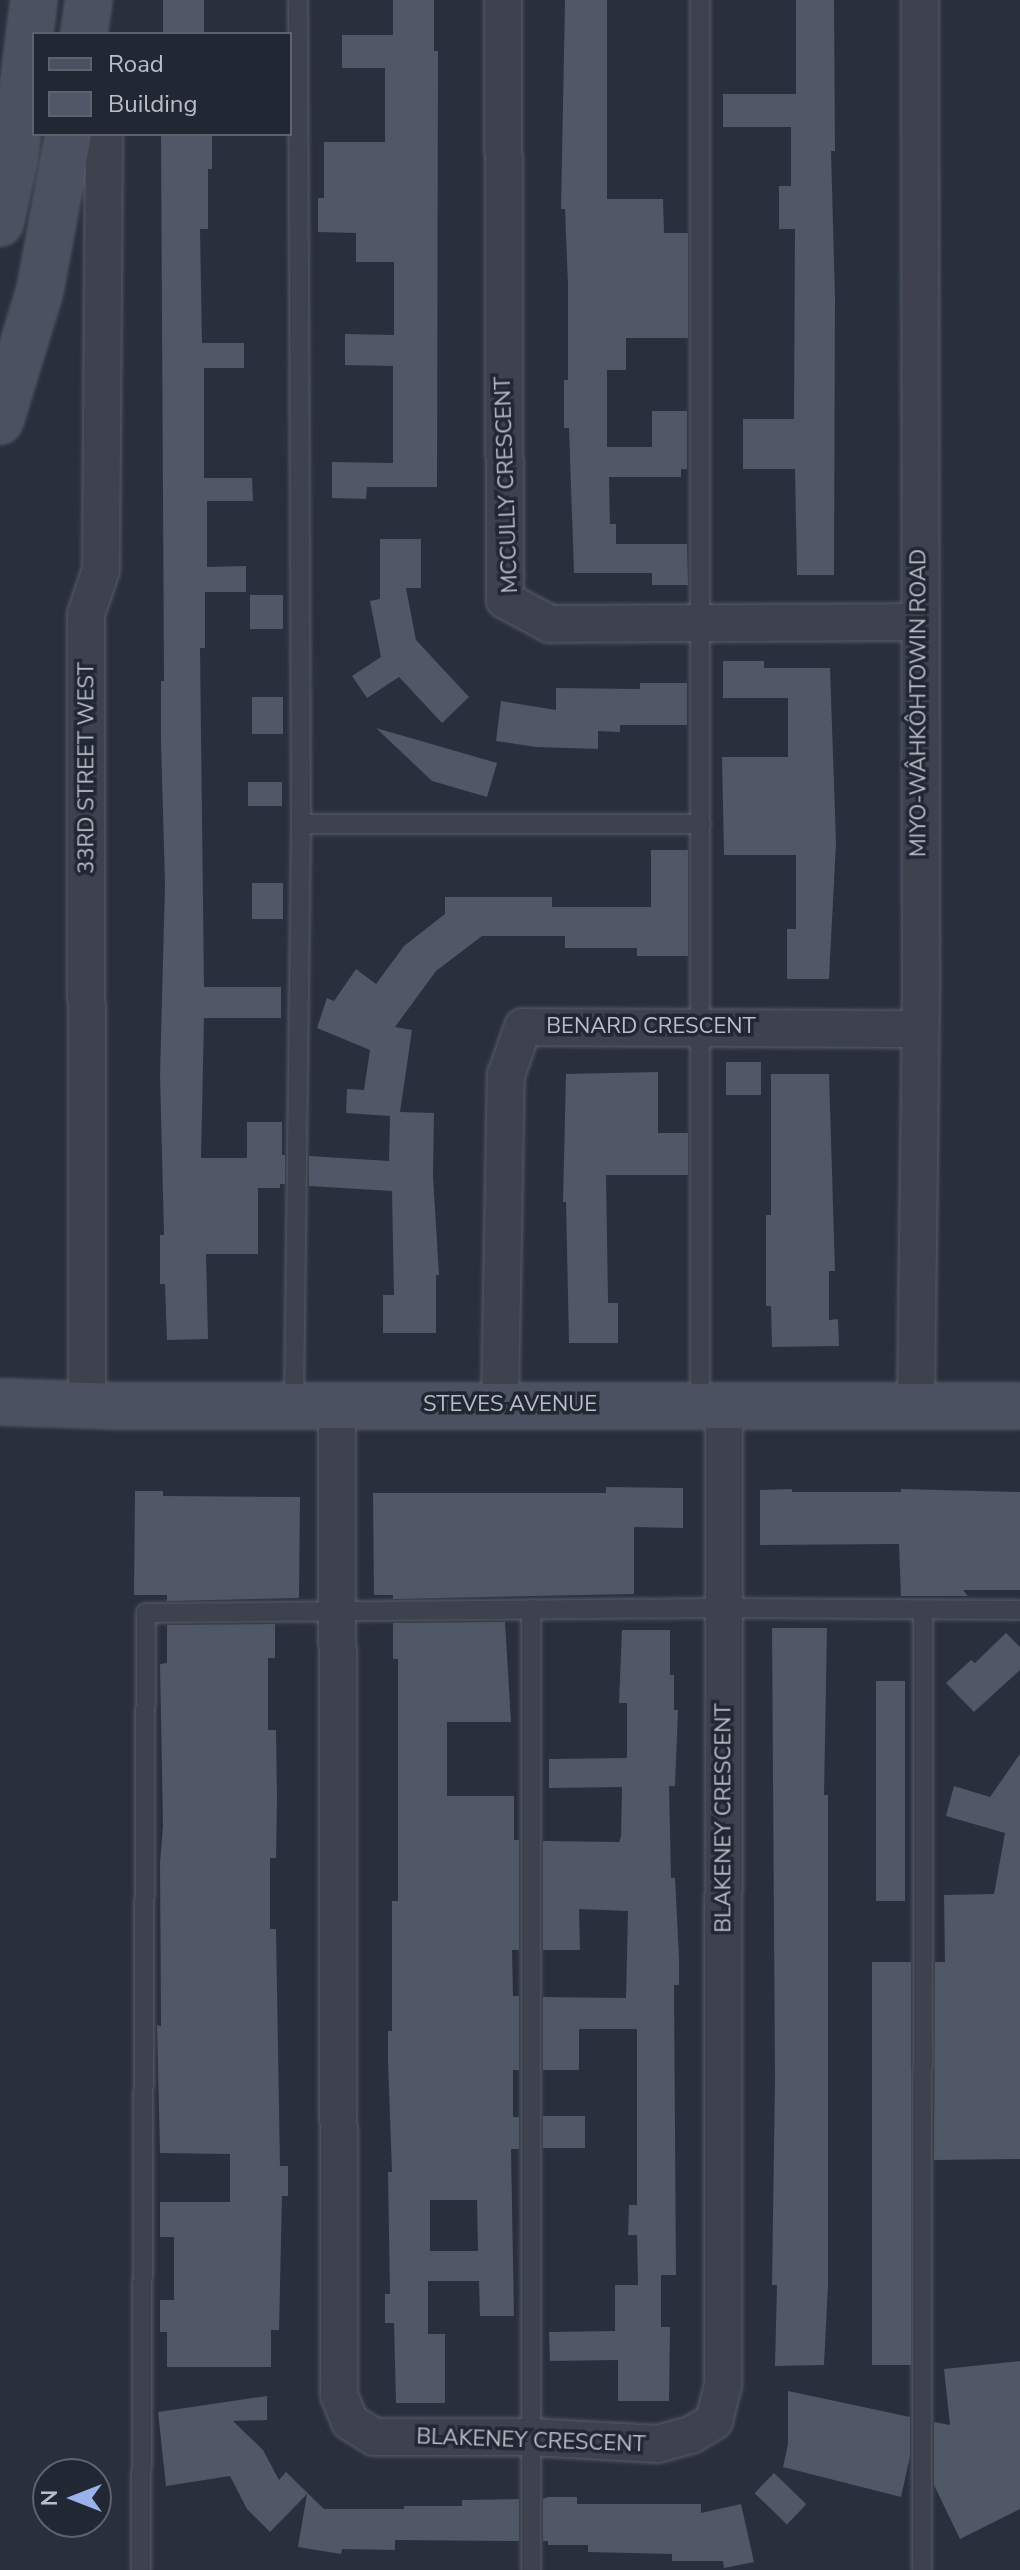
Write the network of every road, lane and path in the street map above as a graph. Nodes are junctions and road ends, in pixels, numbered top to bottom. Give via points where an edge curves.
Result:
1 (34, 0) edge
2 (89, 0) edge
3 (102, 0) edge
4 (298, 0) edge
5 (503, 0) edge
6 (700, 0) edge
7 (920, 0) edge
8 (84, 32) edge
9 (103, 32) edge
10 (69, 136) edge
11 (104, 136) edge
12 (0, 223) edge
13 (0, 421) edge
14 (919, 622) junction
15 (701, 624) junction
16 (301, 824) junction
17 (701, 824) junction
18 (701, 1027) junction
19 (920, 1029) junction
20 (0, 1402) edge
21 (294, 1404) junction
22 (87, 1405) junction
23 (337, 1405) junction
24 (500, 1405) junction
25 (712, 1405) junction
26 (916, 1405) junction
27 (1020, 1406) edge
28 (724, 1608) junction
29 (531, 1609) junction
30 (337, 1610) junction
31 (923, 1610) junction
32 (1020, 1610) edge
33 (531, 2437) junction
34 (141, 2570) edge
35 (531, 2570) edge
36 (922, 2570) edge

1 - 12 street via 14,160
2 - 8 street
3 - 9 street
4 - 16 lane
5 - 15 street, MCCULLY CRESCENT via 505,600 550,624
6 - 15 lane
7 - 14 street, MIYO-WÂHKÔHTOWIN ROAD
10 - 13 street via 40,290
11 - 22 street, 33RD STREET WEST via 101,570 86,614
14 - 15 street, MCCULLY CRESCENT
14 - 19 street, MIYO-WÂHKÔHTOWIN ROAD
15 - 17 lane
16 - 17 lane
16 - 21 lane
17 - 18 lane
18 - 19 street, BENARD CRESCENT
18 - 24 street, BENARD CRESCENT via 523,1027 506,1075
18 - 25 lane
19 - 26 street, MIYO-WÂHKÔHTOWIN ROAD
20 - 22 street, STEVES AVENUE
21 - 22 street, STEVES AVENUE
21 - 23 street, STEVES AVENUE
23 - 24 street, STEVES AVENUE
23 - 30 street, BLAKENEY CRESCENT
24 - 25 street, STEVES AVENUE
25 - 26 street, STEVES AVENUE
25 - 28 street, BLAKENEY CRESCENT
26 - 27 street, STEVES AVENUE
28 - 29 lane
28 - 31 lane
28 - 33 street, BLAKENEY CRESCENT via 723,2386 714,2421 691,2435 657,2444
29 - 30 lane
29 - 33 lane
30 - 33 street, BLAKENEY CRESCENT via 339,2395 350,2422 374,2437
30 - 34 lane via 146,1613
31 - 32 lane
31 - 36 lane
33 - 35 lane

